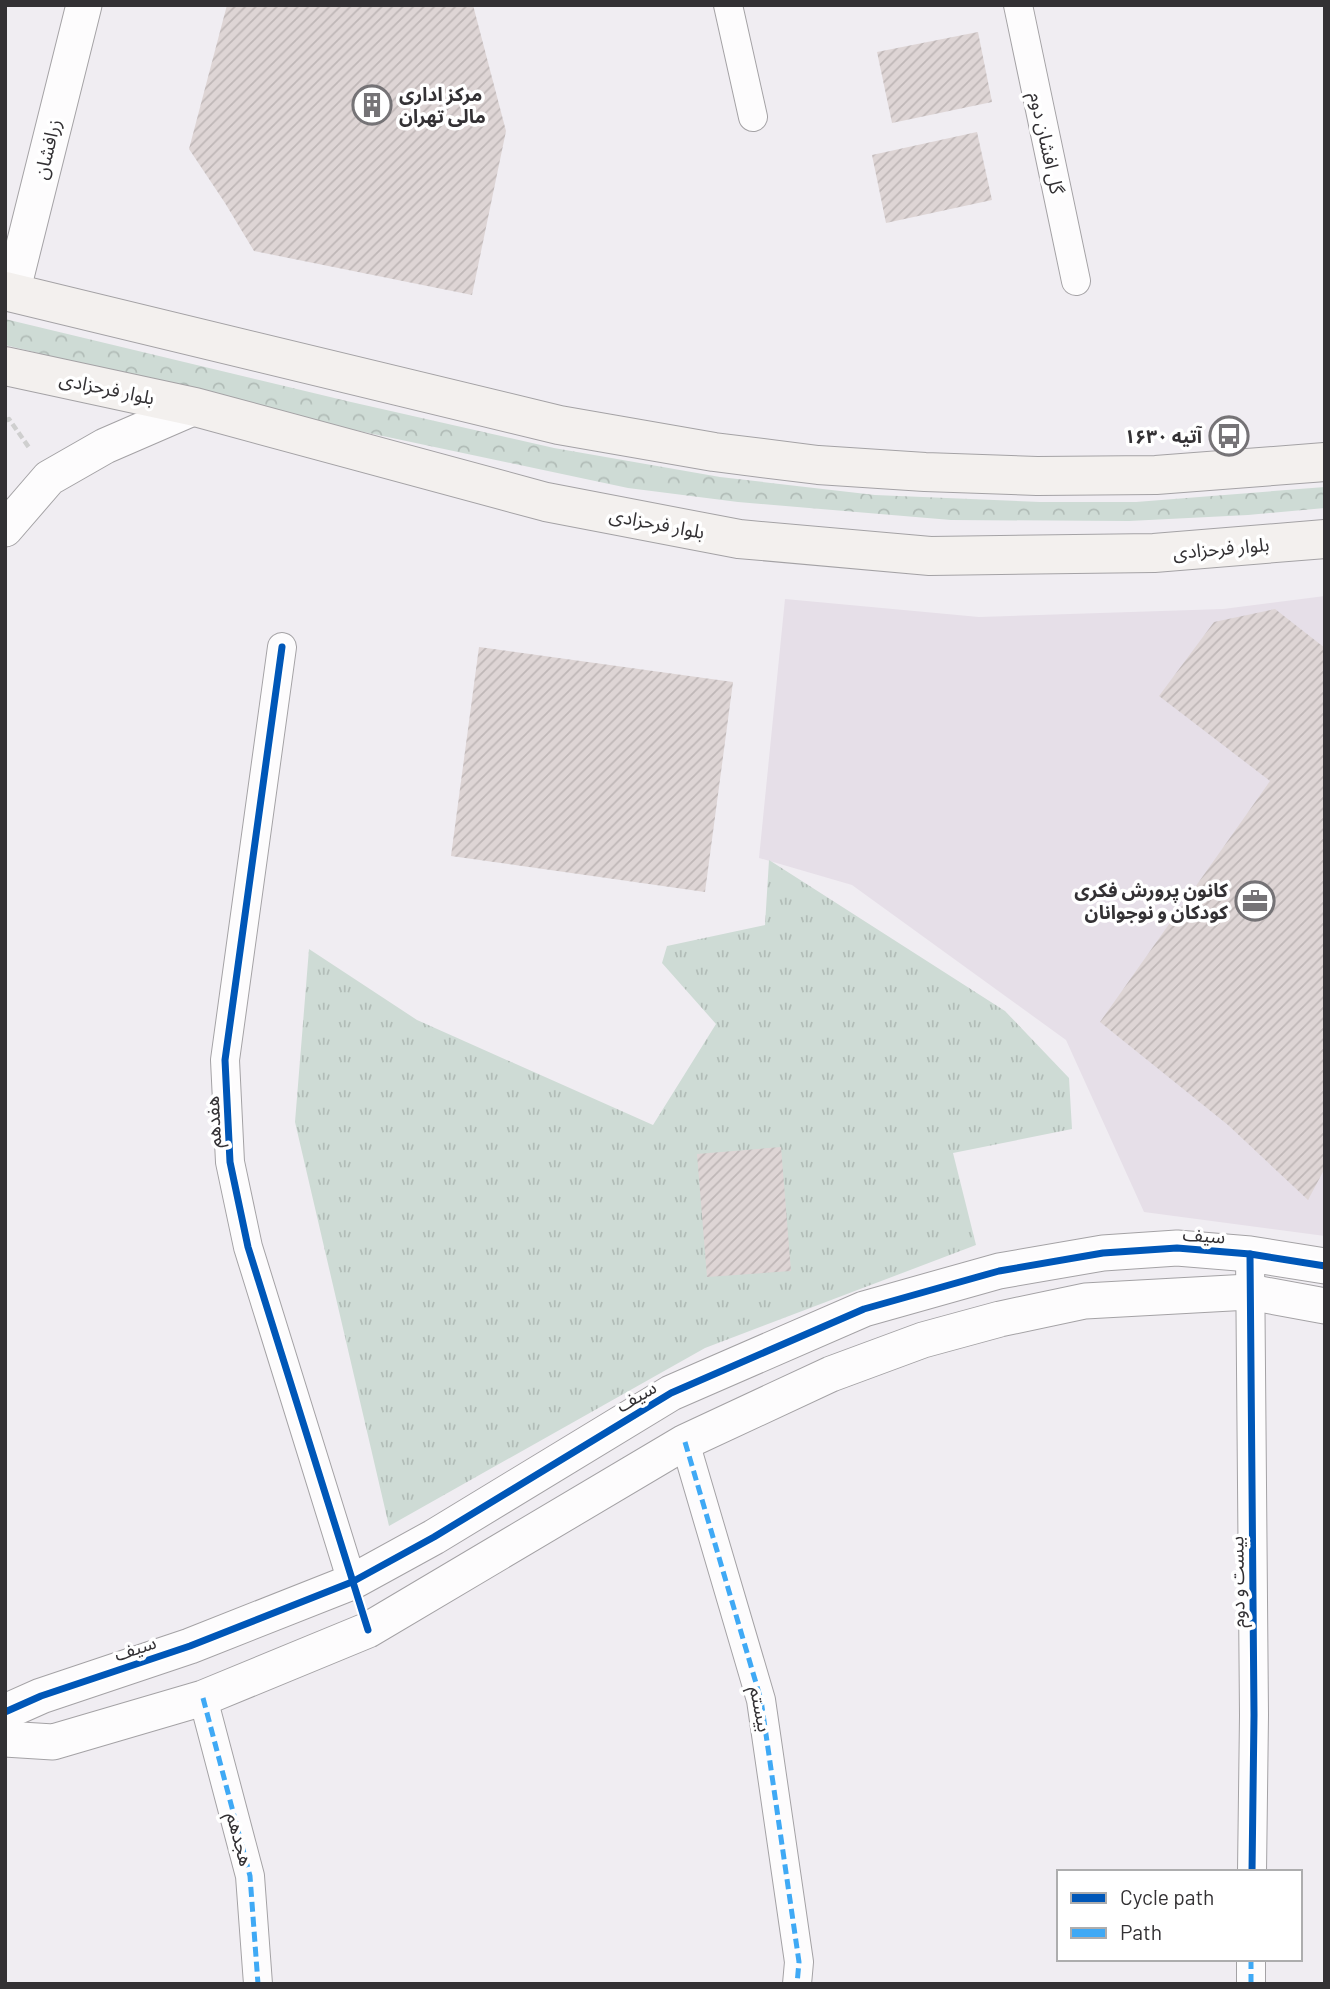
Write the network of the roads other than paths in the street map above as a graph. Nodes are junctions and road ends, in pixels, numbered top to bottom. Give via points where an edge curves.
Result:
1 (84, 5) edge
2 (729, 5) edge
3 (1018, 5) edge
4 (753, 117) dead end
5 (1076, 281) dead end
6 (9, 292) edge
7 (5, 366) edge
8 (195, 407) junction
9 (1325, 462) edge
10 (5, 529) edge
11 (1325, 539) edge
12 (282, 647) dead end
13 (1250, 1254) junction
14 (1325, 1266) edge
15 (1249, 1292) junction
16 (1325, 1306) edge
17 (671, 1393) junction
18 (685, 1442) junction
19 (352, 1582) junction
20 (368, 1630) junction
21 (190, 1646) junction
22 (203, 1698) junction
23 (5, 1712) edge
24 (5, 1739) edge
25 (1252, 1870) edge
26 (1251, 1961) edge
27 (258, 1984) edge
28 (797, 1984) edge
29 (1251, 1984) edge

1 - 6 street, زرافشان
2 - 4 street
3 - 5 street, گل افشان دوم
6 - 9 main road via 559,425 714,452 818,465 1037,476 1156,475
7 - 8 main road, بلوار فرحزادی
8 - 10 street via 105,446 49,478
8 - 11 main road, بلوار فرحزادی via 546,502 739,539 930,556 1154,553
12 - 19 street, هفدهم via 226,1060 230,1162 248,1247
13 - 14 street, سیف
13 - 15 street, بیست و دوم
13 - 17 street, سیف via 1177,1248 1103,1253 999,1272 864,1309
15 - 16 street
15 - 18 street via 1085,1301 1000,1319 923,1340 831,1374
15 - 25 street, بیست و دوم
17 - 18 street
17 - 19 street, سیف
18 - 20 street
18 - 28 street, بیستم via 761,1700 799,1962
19 - 20 street
19 - 21 street, سیف
20 - 22 street
21 - 22 street
21 - 23 street, سیف
22 - 24 street via 53,1742
22 - 27 street, هجدهم via 250,1877
26 - 29 street

